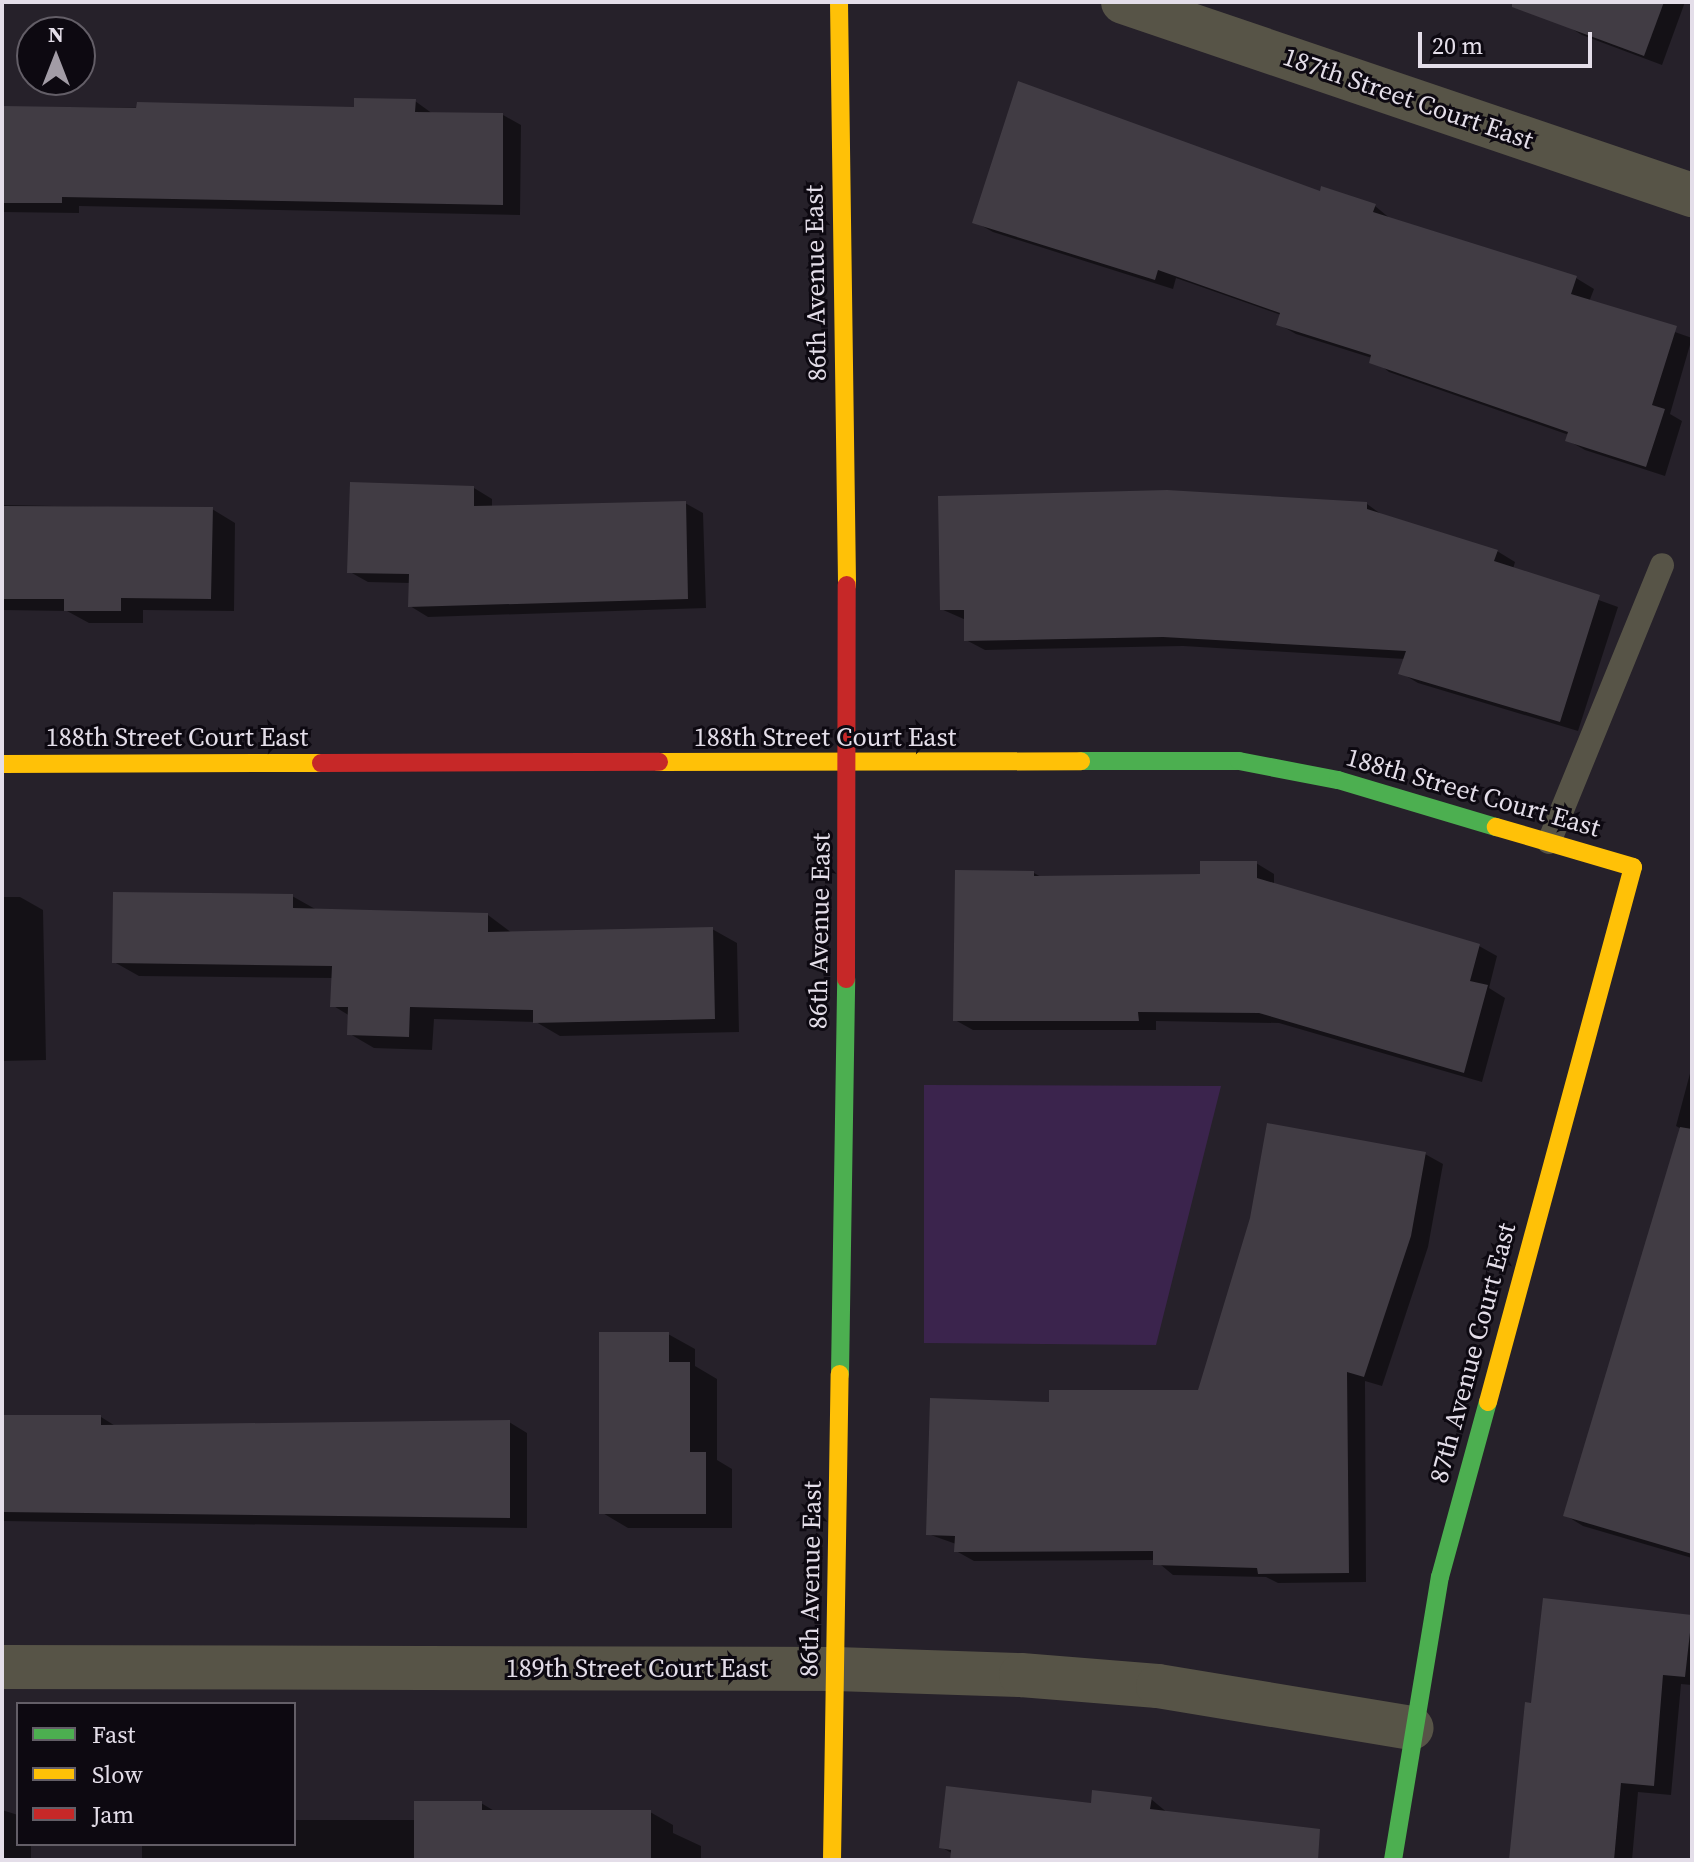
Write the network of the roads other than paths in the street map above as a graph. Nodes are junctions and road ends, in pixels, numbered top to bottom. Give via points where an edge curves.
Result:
1 (839, 2) edge
2 (1123, 2) edge
3 (1692, 195) edge
4 (1662, 565) dead end
5 (2, 764) edge
6 (849, 765) junction
7 (1549, 842) junction
8 (1633, 867) joint
9 (2, 1667) edge
10 (836, 1669) junction
11 (1412, 1728) junction
12 (832, 1860) edge
13 (1393, 1860) edge

1 - 6 street, 86th Avenue East
2 - 3 street, 187th Street Court East
4 - 7 lane
5 - 6 street, 188th Street Court East
6 - 7 street, 188th Street Court East via 1239,761 1338,780
6 - 10 street, 86th Avenue East
7 - 8 street, 188th Street Court East
8 - 11 street, 87th Avenue Court East via 1457,1507
9 - 10 street, 189th Street Court East
10 - 11 street, 189th Street Court East via 1158,1686
10 - 12 street, 86th Avenue East
11 - 13 street, 87th Avenue Court East

